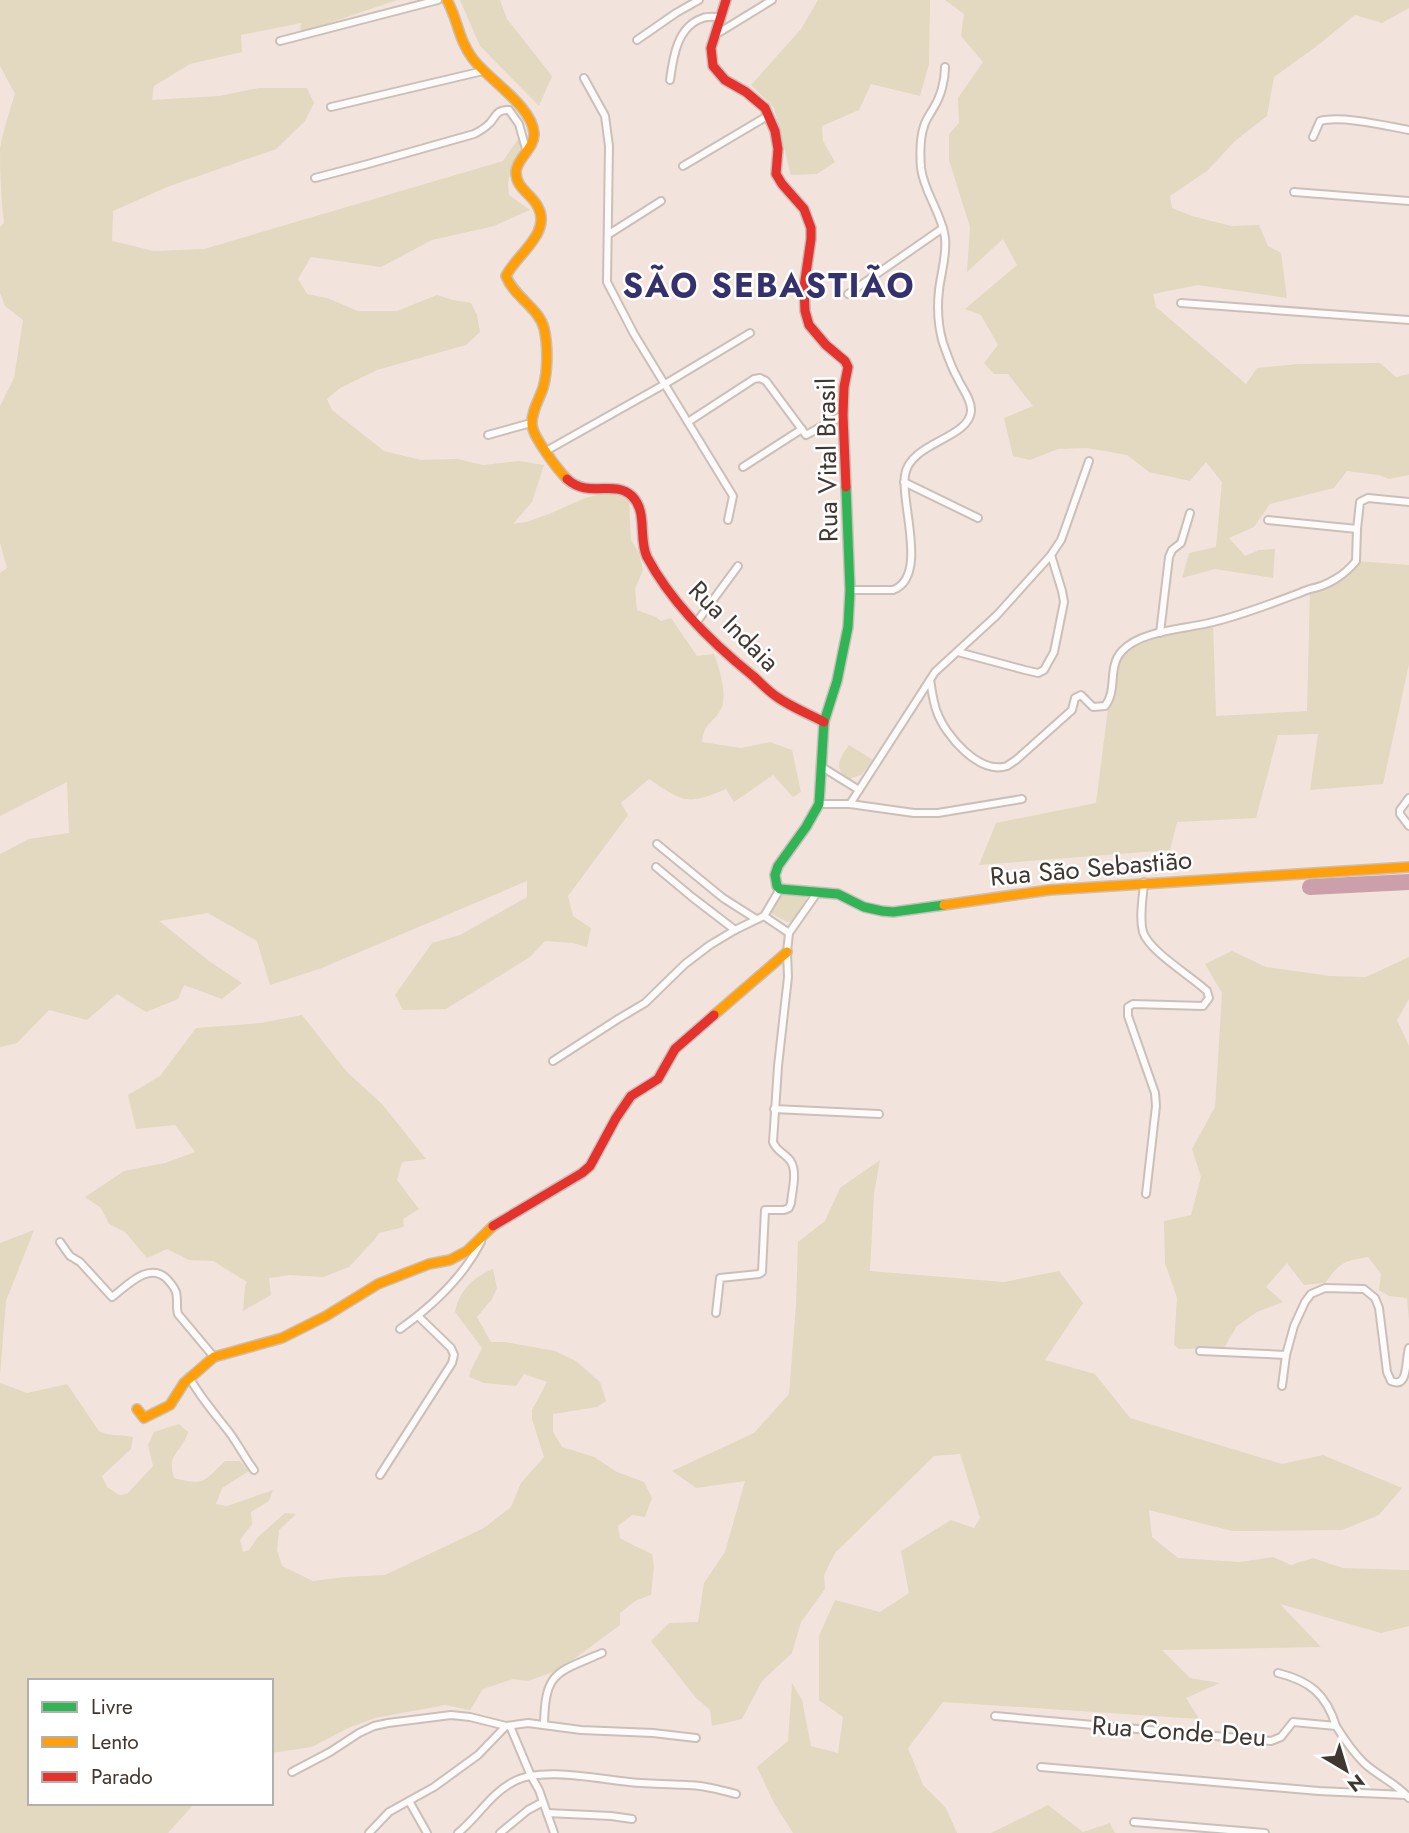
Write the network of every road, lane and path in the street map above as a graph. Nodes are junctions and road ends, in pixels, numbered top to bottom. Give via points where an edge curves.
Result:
1 (438, 0) edge
2 (447, 0) edge
3 (699, 0) edge
4 (726, 0) edge
5 (772, 0) edge
6 (720, 17) junction
7 (715, 35) junction
8 (637, 40) dead end
9 (280, 41) dead end
10 (945, 67) dead end
11 (483, 71) junction
12 (584, 78) dead end
13 (670, 80) dead end
14 (331, 107) dead end
15 (769, 115) junction
16 (1409, 130) edge
17 (1313, 138) dead end
18 (527, 153) junction
19 (683, 166) dead end
20 (315, 178) dead end
21 (1294, 191) dead end
22 (661, 201) dead end
23 (1409, 201) edge
24 (943, 228) junction
25 (609, 234) junction
26 (848, 294) dead end
27 (1181, 303) dead end
28 (1409, 320) edge
29 (750, 333) dead end
30 (665, 384) junction
31 (843, 415) junction
32 (688, 422) junction
33 (531, 424) junction
34 (804, 432) junction
35 (488, 435) dead end
36 (546, 451) junction
37 (1089, 461) dead end
38 (743, 467) dead end
39 (904, 482) junction
40 (1409, 502) edge
41 (1190, 513) dead end
42 (978, 518) dead end
43 (728, 520) dead end
44 (1268, 520) dead end
45 (1357, 528) junction
46 (1051, 555) junction
47 (738, 566) dead end
48 (850, 590) junction
49 (696, 624) junction
50 (1160, 634) junction
51 (958, 652) junction
52 (930, 680) junction
53 (824, 722) junction
54 (822, 767) junction
55 (859, 790) junction
56 (1409, 798) edge
57 (1023, 799) dead end
58 (819, 804) junction
59 (850, 804) junction
60 (1409, 826) edge
61 (657, 844) dead end
62 (1409, 858) edge
63 (656, 867) dead end
64 (1409, 867) edge
65 (1144, 882) junction
66 (780, 889) junction
67 (817, 893) junction
68 (764, 916) junction
69 (756, 919) junction
70 (735, 930) junction
71 (789, 933) junction
72 (787, 952) junction
73 (553, 1061) dead end
74 (775, 1110) junction
75 (879, 1114) dead end
76 (1146, 1194) dead end
77 (484, 1235) junction
78 (60, 1242) dead end
79 (716, 1313) dead end
80 (418, 1317) junction
81 (400, 1329) dead end
82 (1409, 1348) edge
83 (1200, 1351) dead end
84 (1286, 1354) junction
85 (214, 1357) junction
86 (189, 1377) junction
87 (1282, 1386) dead end
88 (137, 1409) dead end
89 (254, 1470) dead end
90 (380, 1475) dead end
91 (602, 1653) dead end
92 (1278, 1673) dead end
93 (995, 1716) dead end
94 (544, 1725) junction
95 (508, 1726) junction
96 (1336, 1726) junction
97 (696, 1738) dead end
98 (1041, 1768) dead end
99 (292, 1772) dead end
100 (531, 1776) junction
101 (736, 1794) dead end
102 (1408, 1796) edge
103 (410, 1801) junction
104 (543, 1802) junction
105 (547, 1813) junction
106 (632, 1819) dead end
107 (1134, 1822) dead end
108 (369, 1833) edge
109 (427, 1833) edge
110 (458, 1833) edge
111 (500, 1833) edge
112 (554, 1833) edge
113 (1265, 1833) edge

1 - 9 street
2 - 11 street via 461,39
3 - 8 street
4 - 6 street
5 - 7 street
6 - 7 street
6 - 13 street via 701,18 684,34 674,54
7 - 15 street via 713,66 725,80 759,101
10 - 24 street via 938,102 923,126 921,157 923,180
11 - 14 street
11 - 18 street via 533,127 534,144
12 - 25 street via 607,126
15 - 19 street
15 - 31 street, Rua Vital Brasil via 778,149 776,174 804,209 811,228 803,297 809,325 848,367
16 - 17 street via 1328,119 1321,121
18 - 20 street via 519,124 503,109 474,134
18 - 33 street via 516,176 537,203 541,223 506,276 541,320 545,333 545,380
21 - 23 street
22 - 25 street
24 - 26 street
24 - 39 street via 938,315 943,342 971,411 962,427 911,461
25 - 30 street via 607,282
27 - 28 street
29 - 30 street
30 - 32 street
30 - 36 street
31 - 34 street
31 - 48 street, Rua Vital Brasil
32 - 34 street via 760,378
32 - 43 street via 733,496
33 - 35 street
33 - 36 street, Rua Indaia
34 - 38 street
36 - 49 street, Rua Indaia via 579,487 622,489 634,497 647,556
37 - 46 street
39 - 42 street
39 - 48 street via 911,552 903,583 893,590
40 - 45 street via 1365,499 1360,502
41 - 50 street via 1181,543 1169,557
44 - 45 street
45 - 50 street via 1356,561 1322,587
46 - 51 street
46 - 51 street via 1064,602 1048,666 1038,673
47 - 49 street
48 - 53 street, Rua Vital Brasil via 845,646
49 - 53 street, Rua Indaia via 779,699
50 - 52 street via 1137,640 1119,654 1105,706 1093,707 1081,695 1075,698 1072,710 1007,766 989,765 962,750 938,714
51 - 52 street
52 - 55 street
53 - 54 street, Rua Vital Brasil
54 - 55 street
54 - 58 street, Rua Vital Brasil
55 - 59 street
56 - 60 street via 1400,810
57 - 59 street via 938,813
58 - 59 street
58 - 66 street via 778,866 775,882
61 - 69 street
62 - 64 street
63 - 70 street
64 - 65 street, Rua São Sebastião
65 - 67 street, Rua São Sebastião via 892,912 864,907 838,894
65 - 76 street via 1143,934 1157,952 1207,991 1209,998 1203,1006 1128,1007 1155,1093
66 - 67 street, Rua São Sebastião
66 - 68 street
67 - 71 street
68 - 69 street
68 - 71 street
69 - 70 street
70 - 73 street via 685,964 645,1003
71 - 72 street
72 - 74 street
72 - 77 street via 675,1049 658,1079 631,1096 582,1174 495,1224
74 - 75 street
74 - 79 street via 774,1146 794,1167 791,1203 784,1210 765,1210 762,1272 720,1278
77 - 80 street via 457,1277
77 - 85 street via 450,1260 377,1284 282,1338
78 - 85 street via 111,1296 142,1275 163,1275 175,1289 178,1314
80 - 81 street
80 - 90 street via 454,1355
82 - 84 street via 1408,1377 1391,1381 1375,1298 1364,1289 1331,1287 1311,1294
83 - 84 street
84 - 87 street
85 - 86 street
86 - 88 street via 170,1405 147,1418
86 - 89 street
91 - 94 street via 554,1678 545,1701
92 - 96 street via 1311,1687 1331,1708
93 - 96 street, Rua Conde Deu via 1270,1741 1281,1737 1293,1723
94 - 95 street
94 - 97 street
95 - 99 street via 451,1715 388,1723 359,1733
95 - 100 street
95 - 103 street via 478,1755
96 - 102 street via 1365,1764
98 - 102 street
100 - 101 street via 688,1784
100 - 104 street
100 - 110 street via 501,1790
103 - 108 street via 389,1812
103 - 109 street
104 - 105 street
104 - 111 street
105 - 106 street
105 - 112 street
107 - 113 street

